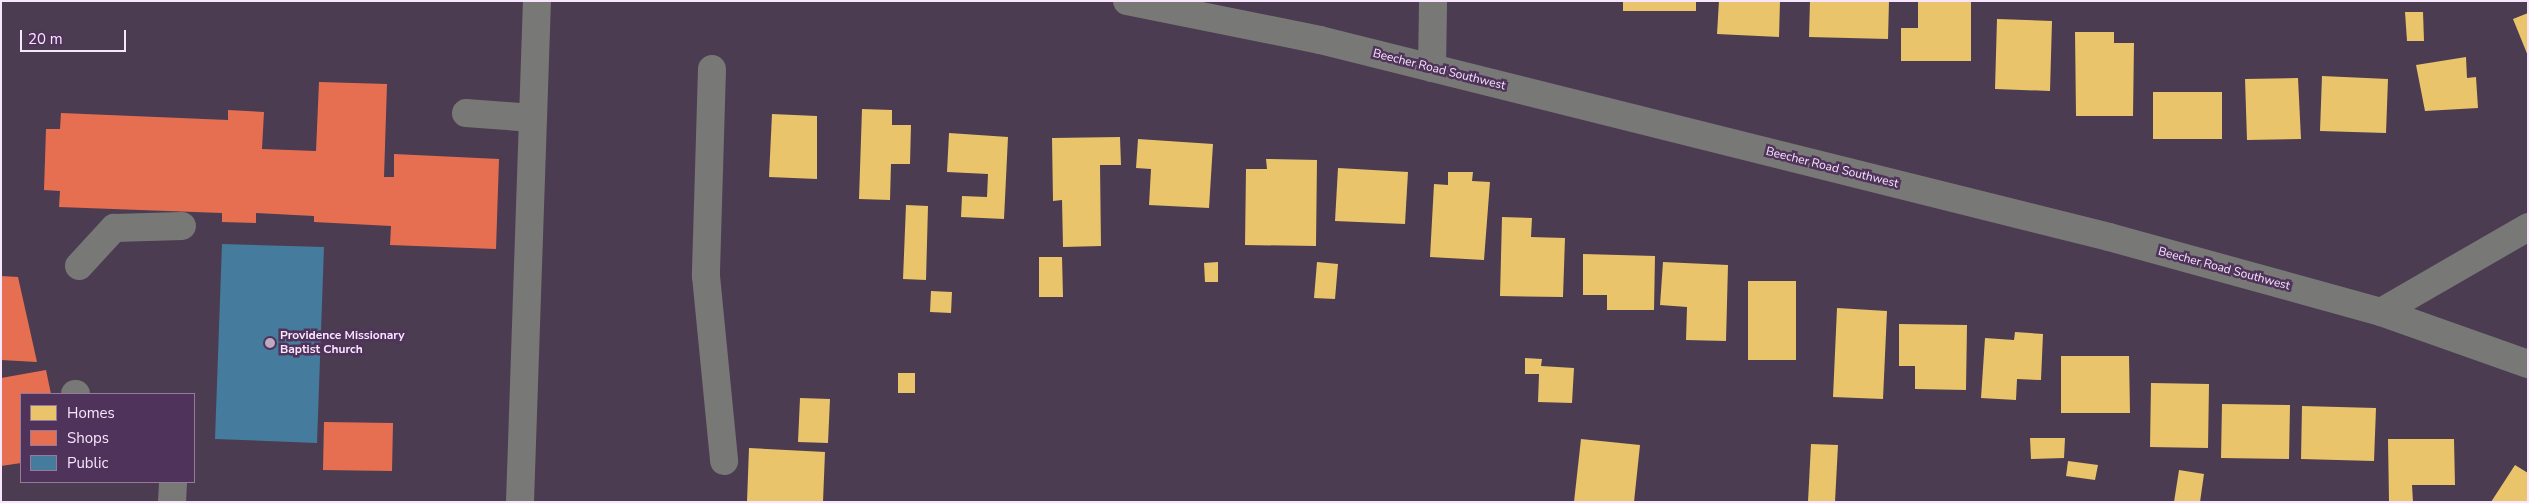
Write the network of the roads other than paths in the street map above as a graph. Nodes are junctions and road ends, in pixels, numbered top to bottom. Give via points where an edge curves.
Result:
1 (537, 1) edge
2 (1127, 1) edge
3 (1433, 1) edge
4 (1432, 68) junction
5 (712, 69) dead end
6 (466, 113) dead end
7 (533, 118) junction
8 (182, 226) dead end
9 (2528, 227) edge
10 (79, 266) dead end
11 (2381, 312) junction
12 (2528, 364) edge
13 (724, 461) dead end
14 (173, 483) edge
15 (172, 502) edge
16 (520, 502) edge

1 - 7 street
2 - 4 street, Beecher Road Southwest
3 - 4 street
4 - 11 street, Beecher Road Southwest via 2109,237
5 - 13 street via 706,276
6 - 7 street
7 - 16 street
8 - 10 street via 114,228
9 - 11 street
11 - 12 street, Beecher Road Southwest
14 - 15 street

